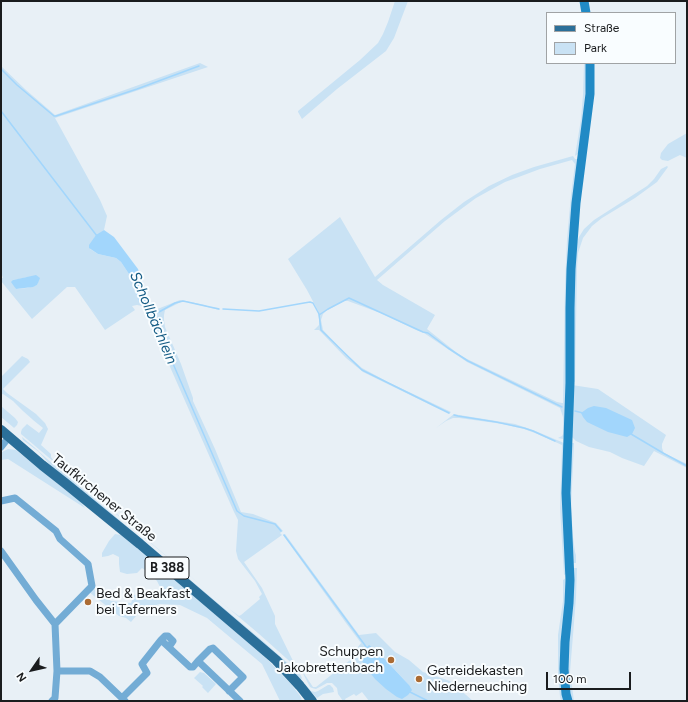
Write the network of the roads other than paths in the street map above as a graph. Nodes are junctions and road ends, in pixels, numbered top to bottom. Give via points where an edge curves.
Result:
1 (584, 1) edge
2 (586, 12) edge
3 (590, 64) edge
4 (1, 430) edge
5 (9, 437) junction
6 (1, 447) edge
7 (1, 501) edge
8 (1, 552) edge
9 (55, 624) junction
10 (198, 661) junction
11 (57, 671) junction
12 (229, 691) junction
13 (123, 699) edge
14 (52, 701) edge
15 (240, 701) edge
16 (312, 701) edge
17 (568, 701) edge

1 - 2 main road
3 - 17 main road via 590,94 576,203 571,269 566,493 570,592 564,669
4 - 5 main road, Taufkirchener Straße / B 388
5 - 6 street
5 - 16 main road, Taufkirchener Straße / B 388 via 276,660
7 - 9 street via 15,498 56,531 60,539 88,564 92,586
8 - 9 street
9 - 11 street
10 - 12 street
10 - 12 street via 213,648 243,676
10 - 13 street via 190,667 161,640 142,664 147,673
11 - 13 street via 90,671
11 - 14 street via 55,698
12 - 15 street

